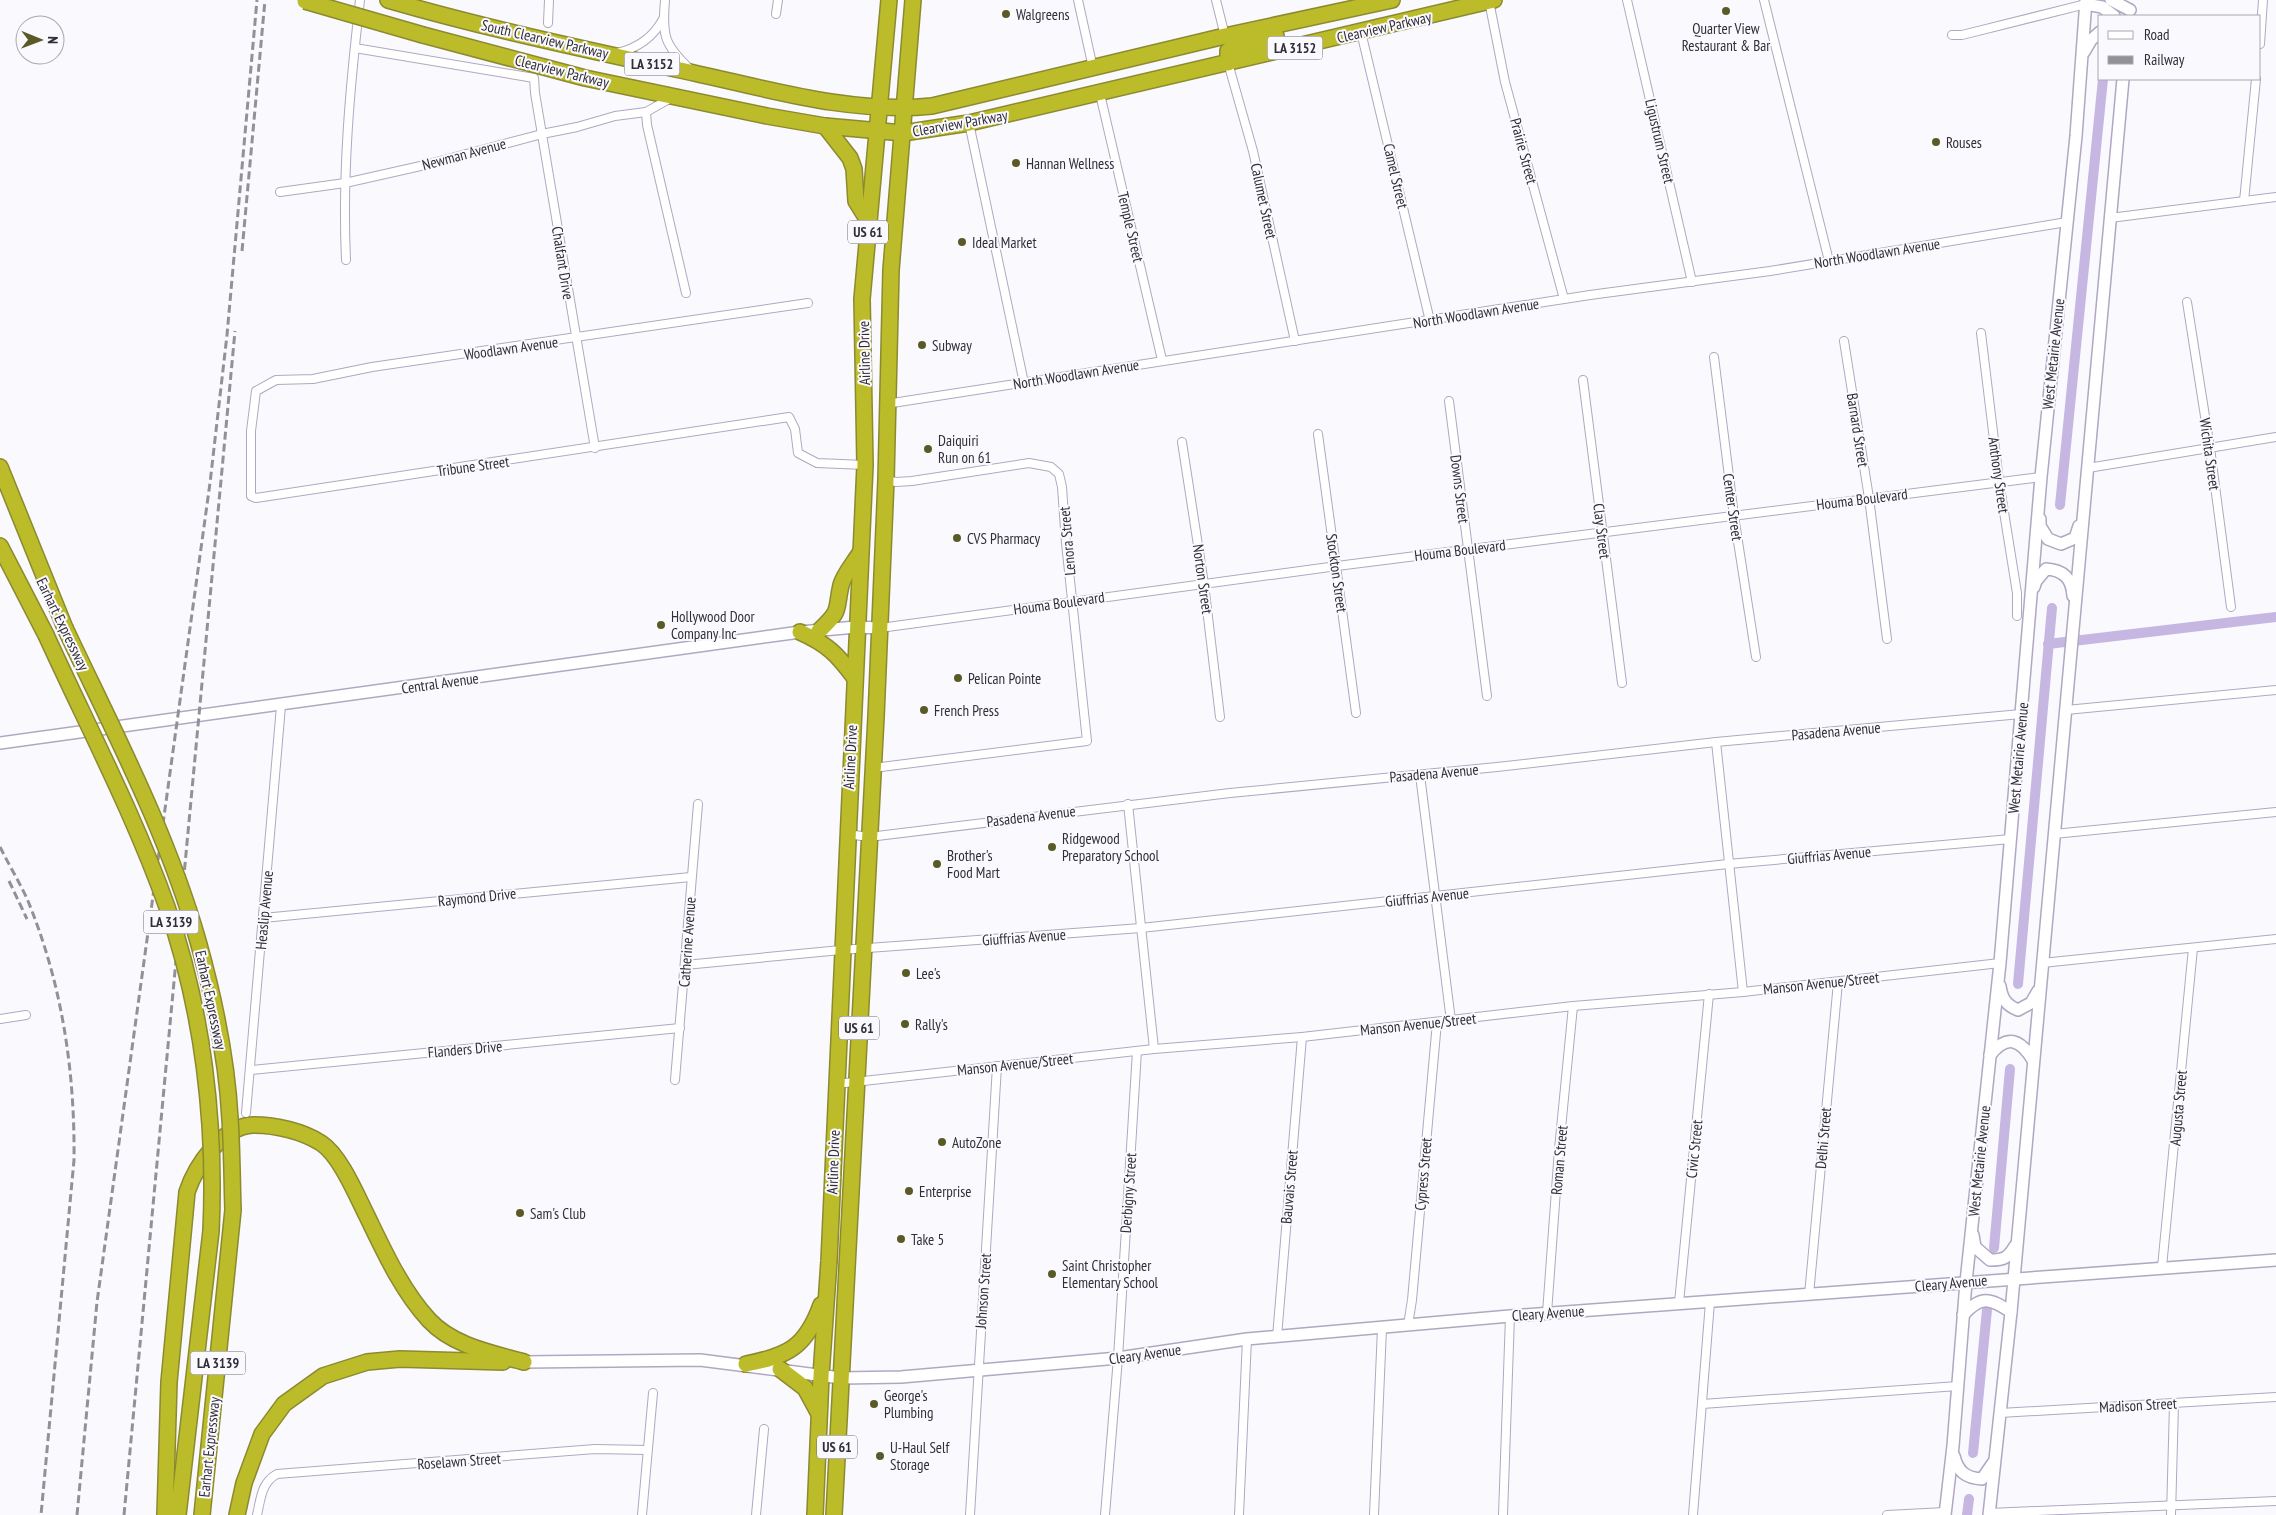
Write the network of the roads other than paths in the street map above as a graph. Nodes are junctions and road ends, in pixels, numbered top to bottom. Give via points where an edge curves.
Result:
1 (304, 0) edge
2 (360, 0) edge
3 (388, 0) edge
4 (549, 0) edge
5 (665, 0) edge
6 (778, 0) edge
7 (889, 0) edge
8 (913, 0) edge
9 (1078, 0) edge
10 (1216, 0) edge
11 (1392, 0) edge
12 (1628, 0) edge
13 (1764, 0) edge
14 (2111, 0) edge
15 (2263, 0) edge
16 (1492, 1) edge
17 (2086, 2) edge
18 (1354, 5) edge
19 (2130, 9) edge
20 (776, 14) dead end
21 (1335, 14) junction
22 (2113, 15) edge
23 (664, 19) junction
24 (548, 23) dead end
25 (2261, 29) edge
26 (1361, 32) junction
27 (2098, 34) edge
28 (1952, 35) dead end
29 (1225, 36) junction
30 (355, 48) junction
31 (607, 54) junction
32 (2082, 55) junction
33 (1228, 63) junction
34 (1094, 68) junction
35 (694, 73) junction
36 (2123, 80) edge
37 (2256, 80) edge
38 (1100, 94) junction
39 (673, 97) junction
40 (879, 107) junction
41 (905, 109) junction
42 (646, 112) junction
43 (969, 123) junction
44 (825, 126) junction
45 (877, 132) junction
46 (903, 133) junction
47 (542, 134) junction
48 (345, 183) junction
49 (280, 192) dead end
50 (2276, 197) edge
51 (2244, 201) junction
52 (2110, 218) junction
53 (869, 222) junction
54 (2067, 222) junction
55 (346, 260) dead end
56 (1829, 261) junction
57 (1692, 282) junction
58 (686, 293) dead end
59 (1564, 299) junction
60 (2187, 302) dead end
61 (808, 303) dead end
62 (1430, 321) junction
63 (1981, 333) dead end
64 (575, 338) junction
65 (1844, 340) dead end
66 (1295, 341) junction
67 (1714, 356) dead end
68 (1162, 360) junction
69 (1583, 380) dead end
70 (1024, 383) junction
71 (864, 385) junction
72 (1449, 401) dead end
73 (886, 412) junction
74 (251, 431) joint
75 (1318, 434) dead end
76 (2276, 437) edge
77 (1182, 442) dead end
78 (595, 448) junction
79 (2210, 448) junction
80 (865, 465) junction
81 (0, 467) edge
82 (2088, 468) junction
83 (2041, 476) junction
84 (886, 480) junction
85 (1999, 481) junction
86 (0, 495) edge
87 (1869, 498) junction
88 (2085, 507) junction
89 (2039, 508) junction
90 (1734, 516) junction
91 (1602, 531) junction
92 (0, 546) edge
93 (1467, 549) junction
94 (860, 552) junction
95 (1337, 566) junction
96 (1204, 584) junction
97 (2031, 598) junction
98 (1073, 601) junction
99 (2231, 607) dead end
100 (2017, 616) dead end
101 (2074, 618) junction
102 (856, 627) junction
103 (65, 628) junction
104 (880, 628) junction
105 (819, 630) junction
106 (800, 632) junction
107 (1887, 639) dead end
108 (1756, 657) dead end
109 (854, 677) junction
110 (1622, 683) dead end
111 (2276, 690) edge
112 (1487, 696) dead end
113 (281, 706) junction
114 (2066, 710) junction
115 (1356, 713) dead end
116 (2021, 714) junction
117 (1220, 717) dead end
118 (1716, 742) junction
119 (0, 743) edge
120 (873, 768) junction
121 (1420, 775) junction
122 (698, 804) dead end
123 (1128, 804) junction
124 (2276, 812) edge
125 (847, 834) junction
126 (2054, 834) junction
127 (870, 836) junction
128 (2011, 839) junction
129 (1728, 864) junction
130 (692, 877) junction
131 (1435, 896) junction
132 (263, 918) junction
133 (1141, 928) junction
134 (2276, 939) edge
135 (2193, 948) junction
136 (863, 949) junction
137 (842, 950) junction
138 (2042, 963) junction
139 (685, 965) junction
140 (2000, 969) junction
141 (1838, 982) junction
142 (2040, 988) junction
143 (1743, 992) junction
144 (1709, 994) junction
145 (1573, 1006) junction
146 (26, 1015) dead end
147 (0, 1019) edge
148 (1451, 1021) junction
149 (1437, 1022) junction
150 (680, 1028) junction
151 (1302, 1037) junction
152 (1154, 1049) junction
153 (1137, 1051) junction
154 (1990, 1055) junction
155 (2033, 1060) junction
156 (997, 1066) junction
157 (251, 1070) junction
158 (675, 1080) dead end
159 (856, 1082) junction
160 (836, 1084) junction
161 (246, 1113) dead end
162 (1972, 1228) junction
163 (2017, 1242) junction
164 (2276, 1260) edge
165 (2162, 1267) junction
166 (2014, 1278) junction
167 (1966, 1282) junction
168 (826, 1292) junction
169 (1809, 1294) junction
170 (1710, 1302) junction
171 (1679, 1303) junction
172 (2011, 1312) junction
173 (1547, 1313) junction
174 (1963, 1315) junction
175 (1510, 1316) junction
176 (1408, 1325) junction
177 (1382, 1328) junction
178 (1277, 1337) junction
179 (1247, 1339) junction
180 (1118, 1358) junction
181 (524, 1362) junction
182 (746, 1364) junction
183 (780, 1369) junction
184 (978, 1370) junction
185 (821, 1376) junction
186 (840, 1378) junction
187 (1958, 1386) junction
188 (653, 1393) dead end
189 (2276, 1397) edge
190 (1702, 1404) junction
191 (2174, 1404) junction
192 (2000, 1413) junction
193 (819, 1416) junction
194 (764, 1429) dead end
195 (1953, 1446) junction
196 (647, 1450) junction
197 (1995, 1460) junction
198 (2276, 1501) edge
199 (2171, 1504) junction
200 (1945, 1514) edge
201 (1989, 1514) edge
202 (165, 1515) edge
203 (178, 1515) edge
204 (202, 1515) edge
205 (237, 1515) edge
206 (257, 1515) edge
207 (642, 1515) edge
208 (756, 1515) edge
209 (815, 1515) edge
210 (834, 1515) edge
211 (970, 1515) edge
212 (1105, 1515) edge
213 (1239, 1515) edge
214 (1374, 1515) edge
215 (1502, 1515) edge
216 (1693, 1515) edge
217 (1887, 1515) edge
218 (2171, 1515) edge

1 - 39 highway, Clearview Parkway / LA 3152, bridge via 585,78
2 - 30 street
3 - 31 highway, South Clearview Parkway / LA 3152
4 - 24 street
5 - 23 street
6 - 20 street
7 - 40 highway, Airline Drive / US 61
8 - 41 highway, Airline Drive / US 61
9 - 34 street
10 - 29 street
11 - 18 highway, Clearview Parkway / LA 3152
12 - 57 street, Ligustrum Street
13 - 56 street
14 - 19 main road
15 - 25 street
16 - 26 highway, Clearview Parkway / LA 3152
16 - 59 street, Prairie Street via 1505,82
17 - 22 main road via 2102,7
17 - 28 street
17 - 32 main road, West Metairie Avenue
18 - 21 highway, Clearview Parkway / LA 3152
21 - 29 highway, Clearview Parkway / LA 3152
21 - 33 highway via 1317,26 1234,46 1228,51
23 - 31 street via 642,44
23 - 35 street via 666,41
26 - 33 highway, Clearview Parkway / LA 3152
26 - 62 street, Camel Street
27 - 32 main road
29 - 34 highway, Clearview Parkway / LA 3152
30 - 47 street, Chalfant Drive via 534,78
30 - 48 street
31 - 35 highway, South Clearview Parkway / LA 3152
32 - 54 main road, West Metairie Avenue
33 - 38 highway, Clearview Parkway / LA 3152
33 - 66 street, Calumet Street via 1253,150
34 - 41 highway, Clearview Parkway / LA 3152 via 932,106
35 - 40 highway, South Clearview Parkway / LA 3152 via 831,102
36 - 52 main road
37 - 51 street
38 - 43 highway, Clearview Parkway / LA 3152
38 - 68 street, Temple Street
39 - 42 street
39 - 44 highway, Clearview Parkway / LA 3152
40 - 41 highway, Clearview Parkway / LA 3152
40 - 45 highway, Airline Drive / US 61
41 - 46 highway, Airline Drive / US 61
42 - 47 street, Newman Avenue via 615,116 577,128
42 - 58 street
43 - 46 highway, Clearview Parkway / LA 3152
43 - 70 street
44 - 45 highway, Clearview Parkway / LA 3152
44 - 53 highway via 850,158 856,201
45 - 46 highway, Clearview Parkway / LA 3152
45 - 53 highway, Airline Drive / US 61
46 - 73 highway, Airline Drive / US 61 via 891,270
47 - 48 street, Newman Avenue
47 - 64 street, Chalfant Drive
48 - 49 street, Newman Avenue
48 - 55 street
50 - 51 street
51 - 52 street
52 - 82 main road
53 - 71 highway, Airline Drive / US 61 via 862,299
54 - 56 street, North Woodlawn Avenue
54 - 83 main road, West Metairie Avenue
56 - 57 street, North Woodlawn Avenue
57 - 59 street, North Woodlawn Avenue
59 - 62 street, North Woodlawn Avenue
60 - 79 street, Wichita Street
61 - 64 street, Woodlawn Avenue
62 - 66 street, North Woodlawn Avenue
63 - 85 street, Anthony Street
64 - 74 street, Woodlawn Avenue via 372,367 313,380 276,380 256,391
64 - 78 street, Chalfant Drive
65 - 87 street, Barnard Street
66 - 68 street, North Woodlawn Avenue
67 - 90 street, Center Street
68 - 70 street, North Woodlawn Avenue
69 - 91 street, Clay Street
70 - 73 street, North Woodlawn Avenue
71 - 73 highway via 873,388
71 - 80 highway, Airline Drive / US 61
72 - 93 street, Downs Street
73 - 84 highway, Airline Drive / US 61
74 - 78 street, Tribune Street via 251,496 256,498
75 - 95 street, Stockton Street
76 - 79 street
77 - 96 street, Norton Street
78 - 80 street, Tribune Street via 789,416 795,429 798,453 817,463
79 - 82 street
79 - 99 street, Wichita Street
80 - 94 highway, Airline Drive / US 61
81 - 103 highway
82 - 88 main road
83 - 85 street, Houma Boulevard
83 - 89 main road, West Metairie Avenue
84 - 98 street, Lenora Street via 912,481 1029,463 1051,467 1059,474 1062,487
84 - 104 highway, Airline Drive / US 61
85 - 87 street, Houma Boulevard
85 - 100 street, Anthony Street via 2017,593
86 - 103 highway, Earhart Expressway / LA 3139
87 - 90 street, Houma Boulevard
87 - 107 street, Barnard Street
88 - 89 main road via 2075,538 2061,544 2048,539 2040,526
88 - 101 main road
89 - 97 main road, West Metairie Avenue
90 - 91 street, Houma Boulevard
90 - 108 street, Center Street
91 - 93 street, Houma Boulevard
91 - 110 street, Clay Street
92 - 203 highway, Earhart Expressway / LA 3139, bridge via 46,635 150,863 168,909 191,994 202,1052 213,1180 211,1231
93 - 95 street, Houma Boulevard
93 - 112 street, Downs Street
94 - 102 highway, Airline Drive / US 61
94 - 105 highway via 842,584 839,607
95 - 96 street, Houma Boulevard
95 - 115 street, Stockton Street
96 - 98 street, Houma Boulevard
96 - 117 street, Norton Street
97 - 101 main road via 2036,581 2046,569 2058,570 2067,576 2073,592
97 - 116 main road, West Metairie Avenue
98 - 104 street, Houma Boulevard
98 - 120 street, Lenora Street via 1086,742
101 - 114 main road
102 - 104 main road, Central Avenue
102 - 105 main road, Central Avenue
102 - 109 highway, Airline Drive / US 61
103 - 204 highway, Earhart Expressway / LA 3139, bridge via 174,868 198,941 222,1053 230,1118 233,1210
104 - 120 highway, Airline Drive / US 61
105 - 106 main road, Central Avenue
106 - 109 highway via 822,642
106 - 113 main road, Central Avenue
109 - 125 highway, Airline Drive / US 61
111 - 114 street
113 - 119 main road, Central Avenue
113 - 132 street, Heaslip Avenue
114 - 126 main road
116 - 118 street, Pasadena Avenue
116 - 128 main road, West Metairie Avenue
118 - 121 street, Pasadena Avenue
118 - 129 street
120 - 127 highway, Airline Drive / US 61
121 - 123 street, Pasadena Avenue
121 - 131 street
122 - 130 street, Catherine Avenue
123 - 127 street, Pasadena Avenue
123 - 133 street
124 - 126 street
125 - 127 street, Pasadena Avenue
125 - 137 highway, Airline Drive / US 61
126 - 138 main road
127 - 136 highway, Airline Drive / US 61
128 - 129 street, Giuffrias Avenue
128 - 140 main road, West Metairie Avenue
129 - 131 street, Giuffrias Avenue
129 - 143 street
130 - 132 street, Raymond Drive
130 - 139 street, Catherine Avenue
131 - 133 street, Giuffrias Avenue
131 - 148 street
132 - 157 street, Heaslip Avenue
133 - 136 street, Giuffrias Avenue
133 - 152 street
134 - 135 street
135 - 138 street
135 - 165 street, Augusta Street
136 - 137 street, Giuffrias Avenue
136 - 159 highway, Airline Drive / US 61
137 - 139 street, Giuffrias Avenue
137 - 160 highway, Airline Drive / US 61
138 - 142 main road
139 - 150 street, Catherine Avenue
140 - 141 street, Manson Avenue/Street
140 - 142 main road via 2002,996 2008,1006 2018,1010 2031,1003
140 - 154 main road, West Metairie Avenue
141 - 143 street, Manson Avenue/Street
141 - 169 street, Delhi Street
142 - 155 main road
143 - 144 street, Manson Avenue/Street
144 - 145 street, Manson Avenue/Street
144 - 171 street, Civic Street
145 - 148 street, Manson Avenue/Street
145 - 173 street, Roman Street
146 - 147 street
148 - 149 street, Manson Avenue/Street
149 - 151 street, Manson Avenue/Street
149 - 176 street, Cypress Street
150 - 157 street, Flanders Drive
150 - 158 street, Catherine Avenue
151 - 152 street, Manson Avenue/Street
151 - 178 street, Bauvais Street
152 - 153 street, Manson Avenue/Street
153 - 156 street, Manson Avenue/Street
153 - 180 street, Derbigny Street
154 - 155 main road via 2010,1040 2026,1048
154 - 162 main road, West Metairie Avenue
155 - 163 main road
156 - 159 street, Manson Avenue/Street
156 - 184 street, Johnson Street
157 - 161 street, Heaslip Avenue
159 - 160 street, Manson Avenue/Street
159 - 186 highway, Airline Drive / US 61
160 - 168 highway, Airline Drive / US 61
162 - 163 main road via 1975,1247 1990,1260 2008,1257
162 - 167 main road, West Metairie Avenue
163 - 166 main road
164 - 165 main road, Cleary Avenue
165 - 166 main road, Cleary Avenue
166 - 167 main road, Cleary Avenue
166 - 172 main road
167 - 169 main road, Cleary Avenue
167 - 174 main road, West Metairie Avenue
168 - 182 highway via 808,1336 774,1359
168 - 185 highway, Airline Drive / US 61
169 - 170 main road, Cleary Avenue
170 - 171 main road, Cleary Avenue
170 - 190 street
171 - 173 main road, Cleary Avenue
172 - 174 main road via 1993,1300 1985,1300 1971,1306
172 - 192 main road
173 - 175 main road, Cleary Avenue
174 - 187 main road, West Metairie Avenue
175 - 176 main road, Cleary Avenue
175 - 215 street
176 - 177 main road, Cleary Avenue
177 - 178 main road, Cleary Avenue
177 - 214 street
178 - 179 main road, Cleary Avenue
179 - 180 main road, Cleary Avenue
179 - 213 street
180 - 184 main road, Cleary Avenue
180 - 212 street, Derbigny Street
181 - 182 main road, Cleary Avenue via 654,1359
181 - 202 highway via 453,1339 430,1322 415,1304 345,1172 323,1144 295,1131 268,1125 244,1126 228,1134 215,1148 192,1178 187,1192 170,1382
181 - 205 highway via 400,1359 367,1362 323,1376 284,1404 262,1434 244,1483
182 - 183 main road, Cleary Avenue
183 - 185 main road, Cleary Avenue
183 - 193 highway via 806,1388
184 - 186 main road, Cleary Avenue via 901,1377
184 - 211 street, Johnson Street
185 - 186 main road, Cleary Avenue
185 - 193 highway, Airline Drive / US 61
186 - 210 highway, Airline Drive / US 61
187 - 190 street
187 - 195 main road, West Metairie Avenue
188 - 196 street
189 - 191 street, Madison Street
190 - 216 street
191 - 192 street, Madison Street
191 - 199 street
192 - 197 main road
193 - 209 highway, Airline Drive / US 61
194 - 208 street
195 - 197 main road via 1957,1467 1968,1478 1982,1479
195 - 200 main road, West Metairie Avenue
196 - 206 street, Roselawn Street via 595,1449 277,1474 264,1485
196 - 207 street
197 - 201 main road
198 - 199 street
199 - 201 street
199 - 218 street
200 - 217 street

